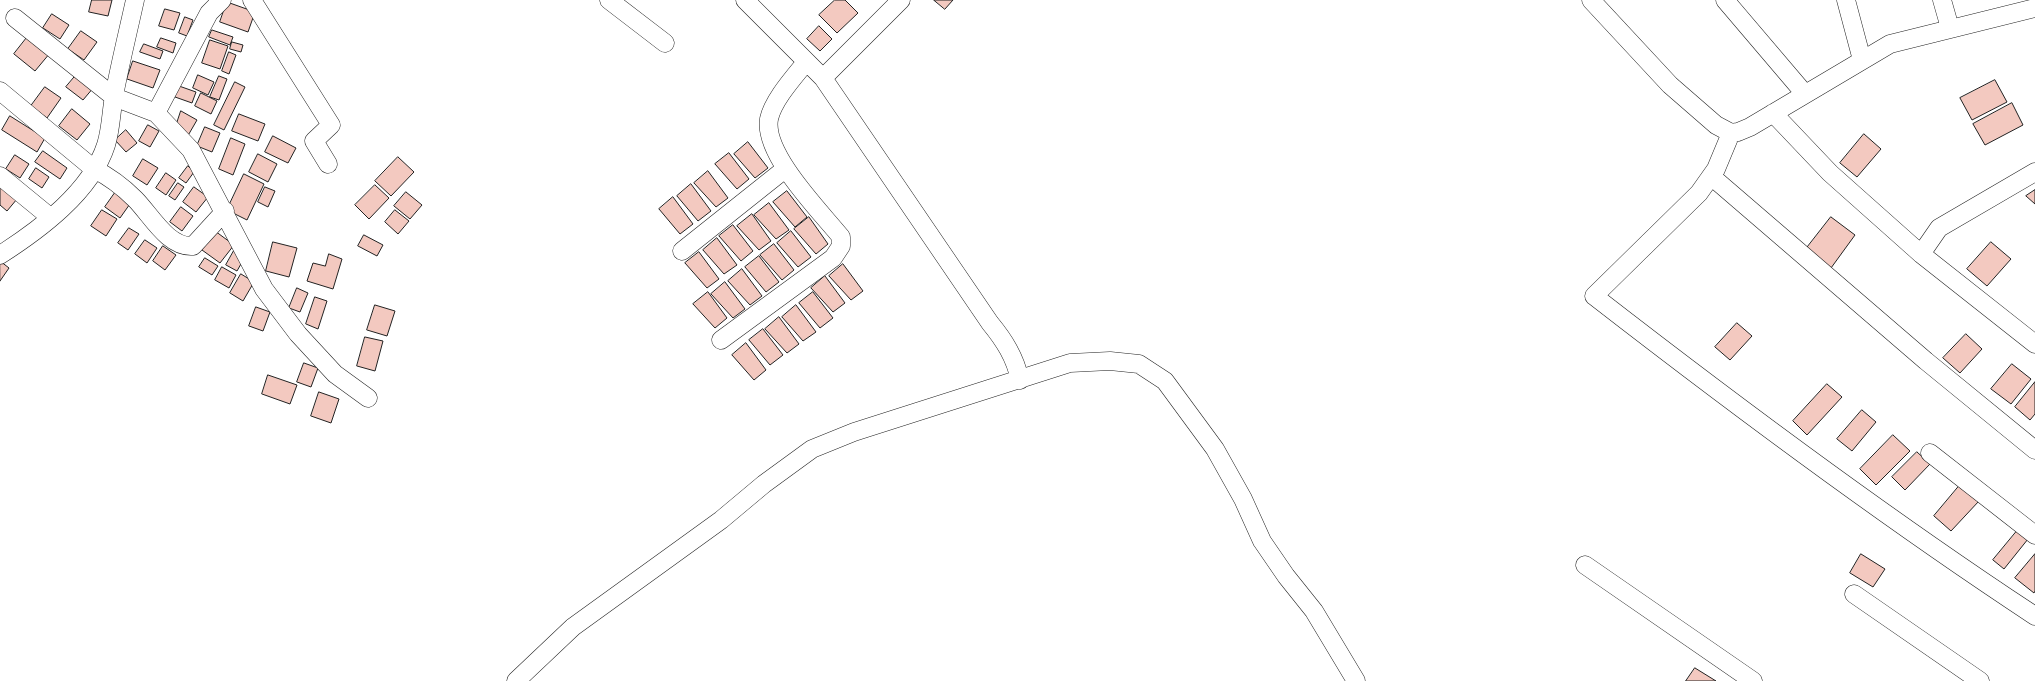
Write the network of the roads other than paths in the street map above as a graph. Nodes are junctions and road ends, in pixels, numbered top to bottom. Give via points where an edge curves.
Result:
1 (136, 0) edge
2 (222, 0) edge
3 (252, 0) edge
4 (608, 0) edge
5 (901, 0) edge
6 (1590, 0) edge
7 (1725, 0) edge
8 (1846, 0) edge
9 (1942, 0) edge
10 (747, 1) edge
11 (2035, 8) edge
12 (15, 18) dead end
13 (1950, 28) junction
14 (665, 43) dead end
15 (1862, 60) junction
16 (806, 62) junction
17 (823, 78) junction
18 (0, 91) edge
19 (1805, 94) junction
20 (114, 97) junction
21 (156, 112) junction
22 (1773, 113) junction
23 (1731, 133) junction
24 (328, 164) dead end
25 (94, 169) junction
26 (786, 169) junction
27 (2035, 172) edge
28 (0, 176) edge
29 (1711, 176) junction
30 (224, 211) junction
31 (50, 218) junction
32 (682, 251) dead end
33 (1921, 254) junction
34 (0, 255) edge
35 (721, 340) dead end
36 (2035, 344) edge
37 (1019, 376) junction
38 (368, 398) dead end
39 (2033, 444) edge
40 (1930, 453) dead end
41 (2035, 535) edge
42 (1585, 565) dead end
43 (1854, 594) dead end
44 (2035, 616) edge
45 (516, 681) edge
46 (1356, 681) edge
47 (1753, 681) edge
48 (1980, 681) edge

1 - 20 street
2 - 21 street via 209,13
3 - 24 street via 331,124 314,141
4 - 14 street
5 - 17 street
6 - 23 street via 1670,85 1716,125
7 - 19 street
8 - 15 street
9 - 13 street
10 - 16 street
11 - 13 street
12 - 20 street
13 - 15 street via 1890,44
15 - 19 street
16 - 17 street
16 - 26 street via 781,93 769,120 772,141
17 - 37 street via 1005,342
18 - 25 street
19 - 22 street
20 - 21 street
20 - 25 street via 106,146
21 - 30 street via 190,150
22 - 23 street via 1750,127
22 - 33 street via 1830,173
23 - 29 street
25 - 30 street via 124,188 169,237 187,246 198,242
25 - 31 street via 72,199
26 - 32 street
26 - 35 street via 842,237 841,246 833,258
27 - 33 street via 1939,228
28 - 31 street
29 - 39 street via 1926,361
29 - 44 street via 1699,193 1594,296 1785,441
30 - 38 street via 264,289 298,334 335,374
31 - 34 street
33 - 36 street
37 - 45 street via 854,432 812,450 573,627
37 - 46 street via 1070,363 1110,361 1139,364 1165,381 1215,448 1262,541 1314,611
40 - 41 street
42 - 47 street
43 - 48 street

